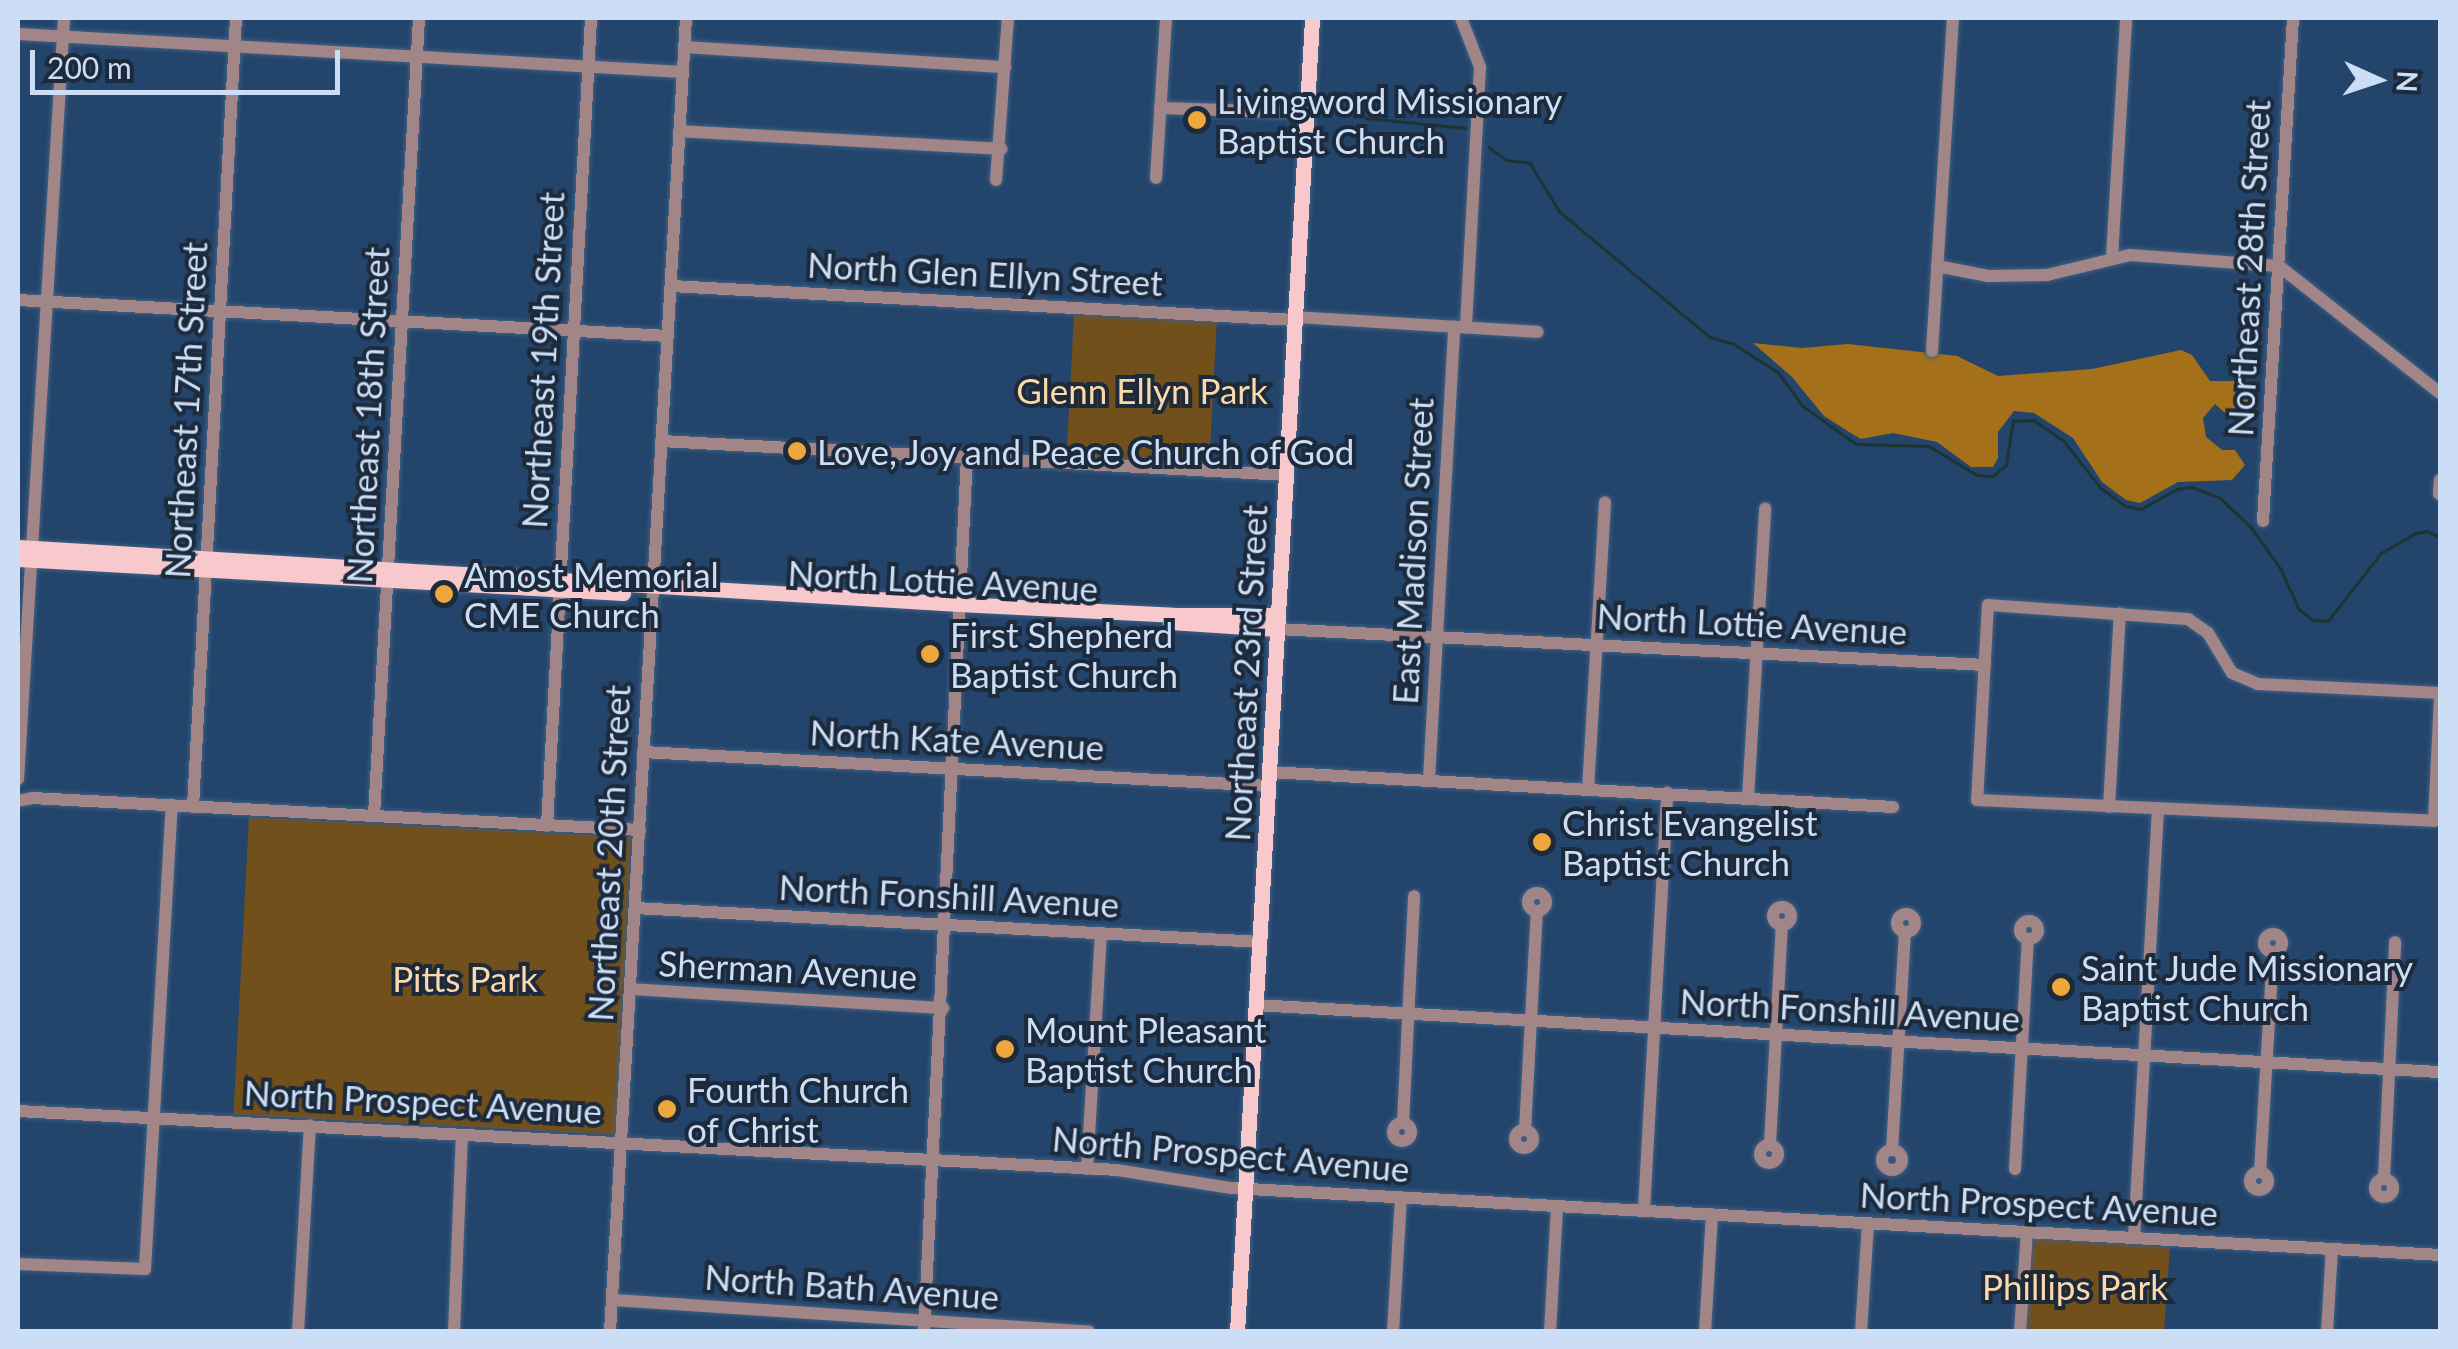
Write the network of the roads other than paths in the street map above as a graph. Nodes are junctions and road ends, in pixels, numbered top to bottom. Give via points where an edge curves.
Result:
1 (64, 18) edge
2 (236, 18) edge
3 (419, 18) edge
4 (592, 18) edge
5 (686, 18) edge
6 (1008, 18) edge
7 (1166, 18) edge
8 (1312, 18) edge
9 (1461, 18) edge
10 (1953, 18) edge
11 (2126, 18) edge
12 (2293, 18) edge
13 (18, 34) edge
14 (63, 37) junction
15 (235, 46) junction
16 (684, 47) junction
17 (416, 56) junction
18 (589, 65) junction
19 (1004, 67) junction
20 (682, 72) junction
21 (1160, 108) junction
22 (1307, 113) junction
23 (679, 132) junction
24 (1002, 149) junction
25 (1156, 178) dead end
26 (996, 180) dead end
27 (2112, 257) junction
28 (1937, 266) junction
29 (2279, 266) junction
30 (671, 286) junction
31 (18, 300) edge
32 (46, 302) junction
33 (220, 310) junction
34 (1295, 319) junction
35 (402, 320) junction
36 (1460, 327) junction
37 (574, 330) junction
38 (1538, 332) dead end
39 (668, 336) junction
40 (1932, 351) dead end
41 (2440, 394) edge
42 (662, 441) junction
43 (968, 457) junction
44 (1286, 475) junction
45 (2440, 480) edge
46 (2440, 494) edge
47 (1605, 503) dead end
48 (1765, 508) dead end
49 (2263, 521) dead end
50 (25, 554) edge
51 (206, 564) junction
52 (388, 573) junction
53 (560, 583) junction
54 (652, 591) junction
55 (959, 608) junction
56 (2120, 613) junction
57 (1277, 622) junction
58 (1437, 636) junction
59 (1597, 645) junction
60 (1756, 654) junction
61 (1985, 666) junction
62 (2440, 695) edge
63 (2439, 751) edge
64 (643, 752) junction
65 (2439, 767) edge
66 (950, 769) junction
67 (1269, 779) junction
68 (1429, 779) junction
69 (18, 780) edge
70 (1588, 789) junction
71 (1666, 794) junction
72 (1748, 798) junction
73 (18, 801) edge
74 (172, 806) junction
75 (192, 807) junction
76 (1894, 807) dead end
77 (2110, 807) junction
78 (2158, 811) junction
79 (374, 816) junction
80 (547, 826) junction
81 (640, 830) junction
82 (1414, 896) dead end
83 (634, 908) junction
84 (1537, 911) dead end
85 (947, 924) junction
86 (1782, 924) dead end
87 (1905, 932) dead end
88 (1101, 933) junction
89 (2028, 939) dead end
90 (1260, 942) junction
91 (2396, 942) dead end
92 (2273, 952) dead end
93 (630, 990) junction
94 (1255, 1005) junction
95 (943, 1008) junction
96 (1408, 1014) junction
97 (1531, 1021) junction
98 (1654, 1028) junction
99 (1776, 1034) junction
100 (1899, 1042) junction
101 (2022, 1048) junction
102 (2144, 1055) junction
103 (2267, 1062) junction
104 (2389, 1070) junction
105 (2440, 1072) edge
106 (18, 1111) edge
107 (154, 1116) junction
108 (1403, 1123) dead end
109 (310, 1126) junction
110 (1525, 1130) dead end
111 (462, 1135) junction
112 (622, 1142) junction
113 (1770, 1144) dead end
114 (1892, 1150) dead end
115 (934, 1161) junction
116 (1087, 1169) junction
117 (2015, 1169) dead end
118 (2260, 1172) dead end
119 (2384, 1179) dead end
120 (1245, 1188) junction
121 (1401, 1197) junction
122 (1557, 1206) junction
123 (1644, 1210) junction
124 (1712, 1214) junction
125 (1868, 1224) junction
126 (2026, 1232) junction
127 (2134, 1238) junction
128 (2332, 1249) junction
129 (2440, 1255) edge
130 (18, 1264) edge
131 (612, 1300) junction
132 (924, 1326) edge
133 (298, 1332) edge
134 (454, 1332) edge
135 (610, 1332) edge
136 (1089, 1332) edge
137 (1238, 1332) edge
138 (1393, 1332) edge
139 (1550, 1332) edge
140 (1706, 1332) edge
141 (1861, 1332) edge
142 (2020, 1332) edge
143 (2328, 1332) edge

1 - 14 street
2 - 15 street, Northeast 17th Street
3 - 17 street, Northeast 18th Street
4 - 18 street, Northeast 19th Street
5 - 16 street, Northeast 20th Street
6 - 19 street
7 - 21 street
8 - 22 main road, Northeast 23rd Street
9 - 36 street, East Madison Street via 1480,67
10 - 28 street
11 - 27 street
12 - 29 street, Northeast 28th Street
13 - 14 street
14 - 15 street
14 - 32 street
15 - 17 street
15 - 33 street, Northeast 17th Street
16 - 19 street
16 - 20 street, Northeast 20th Street
17 - 18 street
17 - 35 street, Northeast 18th Street
18 - 20 street
18 - 37 street, Northeast 19th Street
19 - 24 street
20 - 23 street, Northeast 20th Street
21 - 22 street
21 - 25 street
22 - 34 main road, Northeast 23rd Street
23 - 24 street
23 - 30 street, Northeast 20th Street
24 - 26 street
27 - 28 street via 2046,275 1988,276
27 - 29 street
28 - 40 street
29 - 41 street
29 - 49 street, Northeast 28th Street
30 - 34 street, North Glen Ellyn Street
30 - 39 street, Northeast 20th Street
31 - 32 street
32 - 33 street
32 - 50 street
33 - 35 street
33 - 51 street, Northeast 17th Street
34 - 36 street, North Glen Ellyn Street
34 - 44 main road, Northeast 23rd Street
35 - 37 street
35 - 52 street, Northeast 18th Street
36 - 38 street, North Glen Ellyn Street
36 - 58 street, East Madison Street
37 - 39 street
37 - 53 street, Northeast 19th Street
39 - 42 street, Northeast 20th Street
42 - 43 street
42 - 54 street, Northeast 20th Street
43 - 44 street
43 - 55 street
44 - 57 main road, Northeast 23rd Street
45 - 46 street
47 - 59 street
48 - 60 street
50 - 51 main road, North Lottie Avenue
50 - 69 street
51 - 52 main road, North Lottie Avenue
51 - 75 street, Northeast 17th Street
52 - 53 main road, North Lottie Avenue
52 - 79 street, Northeast 18th Street
53 - 54 main road, North Lottie Avenue
53 - 80 street, Northeast 19th Street
54 - 55 main road, North Lottie Avenue
54 - 64 street, Northeast 20th Street
55 - 57 main road, North Lottie Avenue
55 - 66 street
56 - 61 street via 1988,605
56 - 62 street via 2201,625 2224,665 2247,682
56 - 77 street
57 - 58 street, North Lottie Avenue
57 - 67 main road, Northeast 23rd Street
58 - 59 street, North Lottie Avenue
58 - 68 street, East Madison Street
59 - 60 street, North Lottie Avenue
59 - 70 street
60 - 61 street, North Lottie Avenue
60 - 72 street
61 - 77 street via 1977,800
62 - 63 street
63 - 65 street
64 - 66 street, North Kate Avenue
64 - 81 street, Northeast 20th Street
65 - 78 street via 2434,821
66 - 67 street, North Kate Avenue
66 - 85 street
67 - 68 street, North Kate Avenue
67 - 90 main road, Northeast 23rd Street
68 - 70 street, North Kate Avenue
70 - 71 street, North Kate Avenue
71 - 72 street, North Kate Avenue
71 - 98 street
72 - 76 street, North Kate Avenue
73 - 74 street
74 - 75 street
74 - 107 street
75 - 79 street
77 - 78 street
78 - 102 street
79 - 80 street
80 - 81 street
81 - 83 street, Northeast 20th Street
82 - 96 street
83 - 85 street, North Fonshill Avenue
83 - 93 street, Northeast 20th Street
84 - 97 street
85 - 88 street, North Fonshill Avenue
85 - 95 street
86 - 99 street
87 - 100 street
88 - 90 street, North Fonshill Avenue
88 - 116 street
89 - 101 street
90 - 94 main road, Northeast 23rd Street
91 - 104 street
92 - 103 street
93 - 95 street, Sherman Avenue
93 - 112 street, Northeast 20th Street
94 - 96 street, North Fonshill Avenue
94 - 120 main road, Northeast 23rd Street
95 - 115 street
96 - 97 street, North Fonshill Avenue
96 - 108 street
97 - 98 street, North Fonshill Avenue
97 - 110 street
98 - 99 street, North Fonshill Avenue
98 - 123 street
99 - 100 street, North Fonshill Avenue
99 - 113 street
100 - 101 street, North Fonshill Avenue
100 - 114 street
101 - 102 street, North Fonshill Avenue
101 - 117 street
102 - 103 street, North Fonshill Avenue
102 - 127 street
103 - 104 street, North Fonshill Avenue
103 - 118 street
104 - 105 street, North Fonshill Avenue
104 - 119 street
106 - 107 street, North Prospect Avenue
107 - 109 street, North Prospect Avenue
107 - 130 street via 145,1269
109 - 111 street, North Prospect Avenue
109 - 133 street
111 - 112 street, North Prospect Avenue
111 - 134 street
112 - 115 street, North Prospect Avenue
112 - 131 street, Northeast 20th Street
115 - 116 street, North Prospect Avenue
115 - 132 street
116 - 120 street, North Prospect Avenue
120 - 121 street, North Prospect Avenue
120 - 137 main road, Northeast 23rd Street
121 - 122 street, North Prospect Avenue
121 - 138 street
122 - 123 street, North Prospect Avenue
122 - 139 street
123 - 124 street, North Prospect Avenue
124 - 125 street, North Prospect Avenue
124 - 140 street
125 - 126 street, North Prospect Avenue
125 - 141 street
126 - 127 street, North Prospect Avenue
126 - 142 street
127 - 128 street, North Prospect Avenue
128 - 129 street, North Prospect Avenue
128 - 143 street
131 - 132 street, North Bath Avenue
131 - 135 street, Northeast 20th Street
132 - 136 street, North Bath Avenue

